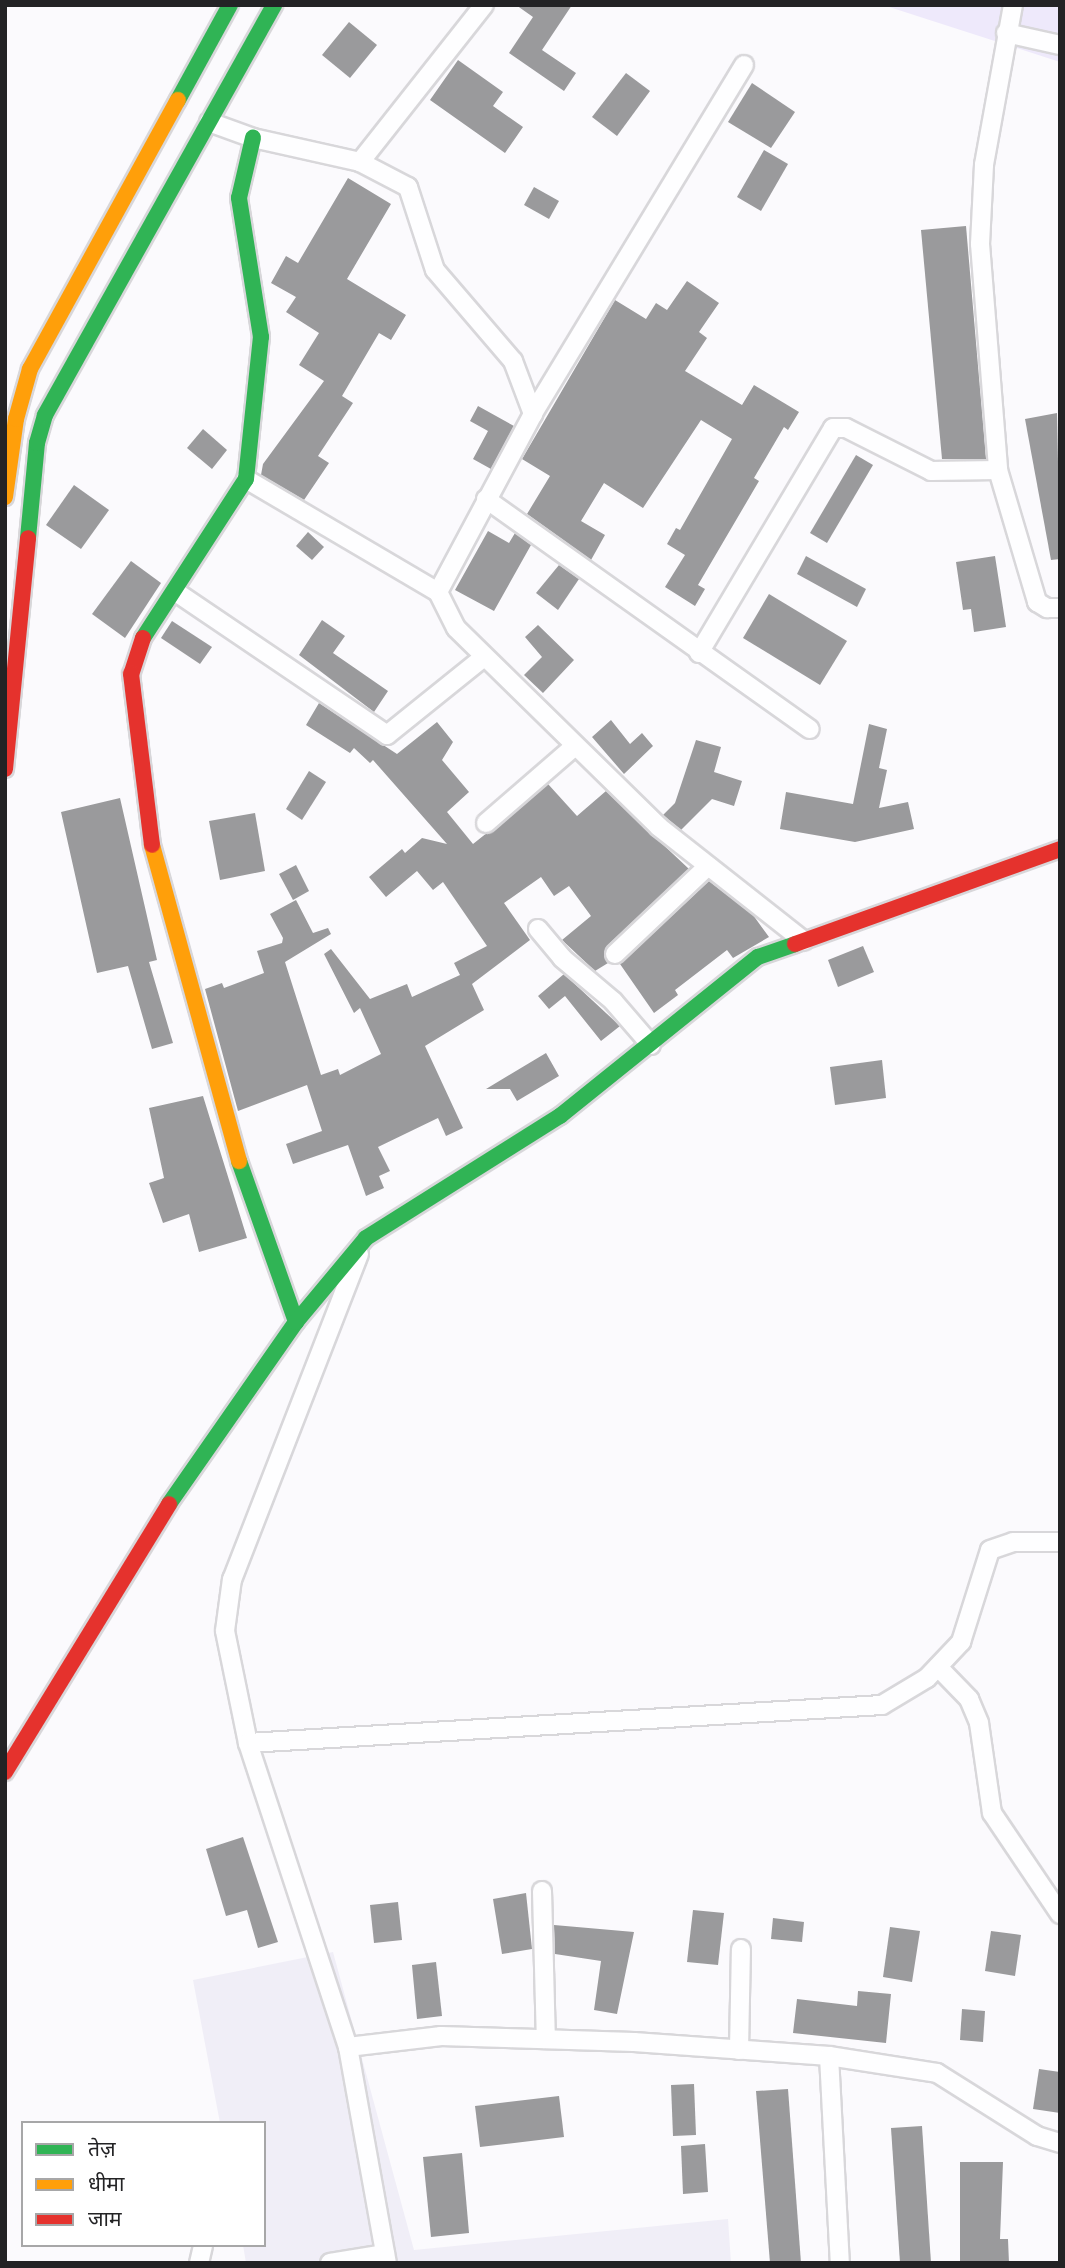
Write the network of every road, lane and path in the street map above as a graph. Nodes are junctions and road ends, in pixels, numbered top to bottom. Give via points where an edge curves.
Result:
1 (230, 5) edge
2 (274, 5) edge
3 (484, 5) edge
4 (1013, 5) edge
5 (1006, 33) junction
6 (1060, 45) edge
7 (744, 65) dead end
8 (209, 122) junction
9 (253, 138) junction
10 (360, 162) junction
11 (533, 414) junction
12 (998, 470) junction
13 (247, 479) junction
14 (5, 497) edge
15 (486, 499) junction
16 (176, 592) junction
17 (438, 592) junction
18 (1060, 608) edge
19 (699, 653) junction
20 (484, 657) junction
21 (810, 729) dead end
22 (575, 746) junction
23 (5, 769) edge
24 (486, 823) dead end
25 (1060, 849) edge
26 (708, 866) junction
27 (538, 929) dead end
28 (804, 941) junction
29 (615, 954) dead end
30 (651, 1045) junction
31 (366, 1238) junction
32 (296, 1322) junction
33 (1060, 1542) edge
34 (938, 1667) junction
35 (248, 1743) junction
36 (5, 1772) edge
37 (542, 1891) dead end
38 (1060, 1914) edge
39 (741, 1949) dead end
40 (546, 2039) junction
41 (348, 2046) junction
42 (740, 2050) junction
43 (829, 2056) junction
44 (1060, 2143) edge
45 (386, 2259) edge
46 (330, 2263) edge
47 (841, 2263) edge

1 - 14 street via 30,369 16,419
2 - 8 street
3 - 10 street
4 - 5 street
5 - 6 street
5 - 12 street via 984,166 980,244
7 - 11 street
8 - 9 street
8 - 23 street via 45,415 37,443
9 - 10 street
9 - 13 street via 239,198 261,337
10 - 11 street via 408,187 435,270 513,362
11 - 15 street
12 - 18 street via 1037,601 1047,608
12 - 19 street via 931,471 846,428 833,428
13 - 16 street
13 - 17 street
15 - 17 street
15 - 19 street
16 - 20 street via 387,735
16 - 32 street via 144,636 131,674 152,848 226,1124
17 - 20 street via 456,628
19 - 21 street
20 - 22 street
22 - 24 street
22 - 26 street via 659,827
25 - 28 street
26 - 28 street
26 - 29 street
27 - 30 street via 562,958 613,1000
28 - 30 street via 758,957
30 - 31 street via 561,1116
31 - 32 street
31 - 35 street via 232,1579 225,1631
32 - 36 street via 169,1504
33 - 34 street via 1020,1542 990,1550 961,1642
34 - 35 street via 882,1705
34 - 38 street via 969,1699 979,1723 992,1812
35 - 41 street
37 - 40 street
39 - 42 street
40 - 41 street via 441,2036
40 - 42 street
41 - 45 street
42 - 43 street
43 - 44 street via 937,2073 1037,2136
43 - 47 street
45 - 46 street

